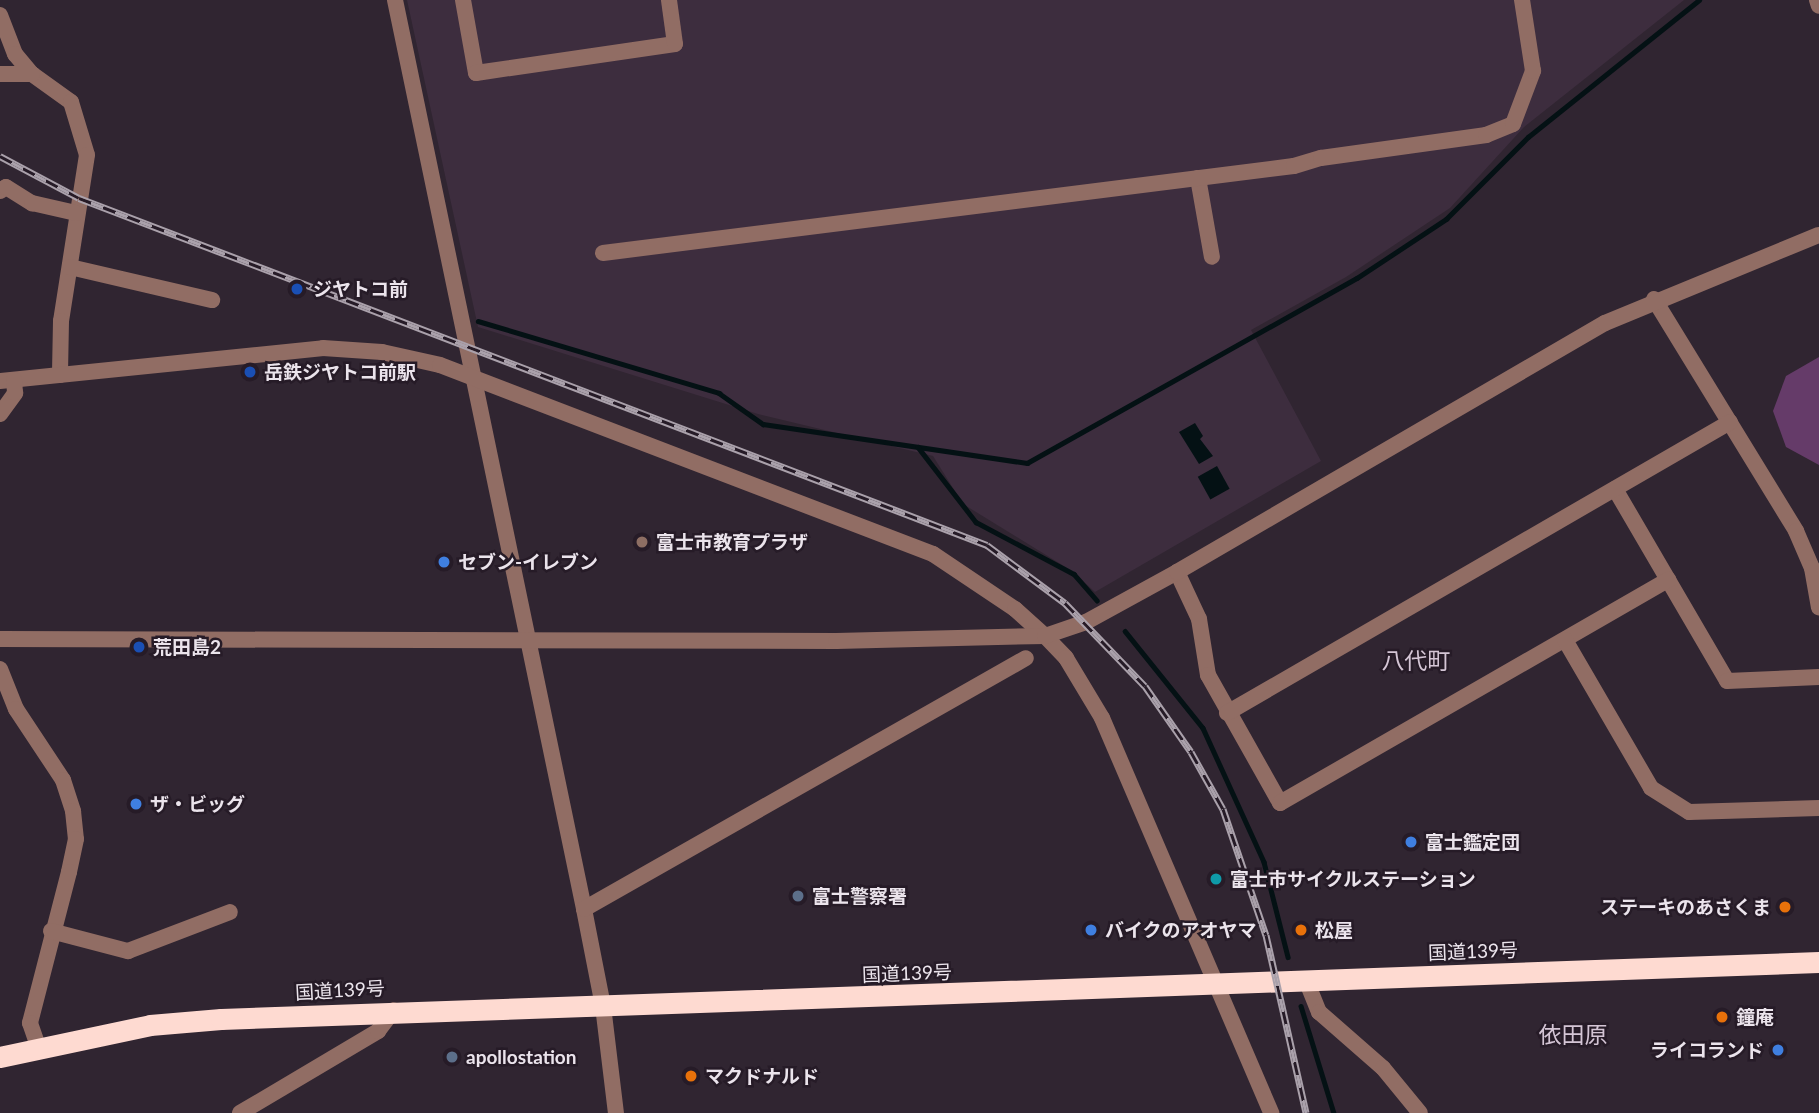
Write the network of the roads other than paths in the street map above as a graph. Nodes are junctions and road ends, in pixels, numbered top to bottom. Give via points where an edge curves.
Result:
1 (394, 0) edge
2 (463, 0) edge
3 (669, 0) edge
4 (1522, 0) edge
5 (1816, 0) edge
6 (1819, 6) edge
7 (0, 15) edge
8 (0, 74) edge
9 (32, 74) junction
10 (1198, 178) junction
11 (0, 191) edge
12 (76, 212) junction
13 (1819, 235) edge
14 (603, 253) dead end
15 (1212, 257) dead end
16 (70, 267) junction
17 (1654, 299) junction
18 (212, 300) dead end
19 (60, 375) junction
20 (7, 380) edge
21 (475, 380) junction
22 (0, 414) edge
23 (1730, 422) junction
24 (1615, 489) junction
25 (1177, 572) junction
26 (1668, 580) junction
27 (1819, 607) edge
28 (1045, 636) junction
29 (0, 639) edge
30 (1565, 640) junction
31 (527, 642) junction
32 (1026, 658) dead end
33 (0, 669) edge
34 (1819, 677) edge
35 (1227, 713) junction
36 (1819, 808) edge
37 (584, 909) junction
38 (230, 912) dead end
39 (51, 931) junction
40 (1819, 962) edge
41 (1306, 980) junction
42 (1217, 983) junction
43 (603, 1006) junction
44 (394, 1010) junction
45 (38, 1046) junction
46 (0, 1057) edge
47 (240, 1113) edge
48 (616, 1113) edge
49 (1271, 1113) edge
50 (1420, 1113) edge

1 - 21 street
2 - 3 street via 476,73 675,44
4 - 10 street via 1533,71 1513,124 1486,135
5 - 6 street
7 - 9 street via 15,54
8 - 9 street
9 - 12 street via 71,102 81,126 87,155
10 - 14 street
10 - 15 street
11 - 12 street via 6,187 32,203
12 - 16 street
13 - 17 street
16 - 18 street
16 - 19 street via 61,321
17 - 23 street
17 - 25 street via 1605,323
19 - 20 street
19 - 21 street via 323,348 382,352 440,365
20 - 22 street via 15,393
21 - 28 street via 933,554 1015,609
21 - 31 street
23 - 24 street
23 - 27 street via 1796,531 1812,568
24 - 26 street
24 - 35 street
25 - 28 street via 1086,622
25 - 35 street via 1199,619 1208,675
26 - 30 street
26 - 34 street via 1727,681
28 - 31 street via 1008,640 626,638
28 - 42 street via 1066,658 1102,718
29 - 31 street
30 - 35 street via 1280,803
30 - 36 street via 1651,788 1689,813
31 - 37 street
32 - 37 street
33 - 39 street via 16,709 63,780 73,811 74,850
37 - 43 street
38 - 39 street via 128,951
39 - 45 street via 30,1023
40 - 41 highway, 国道139号
41 - 42 highway, 国道139号
41 - 50 street via 1319,1012 1383,1068
42 - 43 highway, 国道139号
42 - 49 street
43 - 44 highway, 国道139号
43 - 48 street
44 - 45 highway, 国道139号 via 150,1025
44 - 47 street via 378,1031
45 - 46 highway, 国道139号

